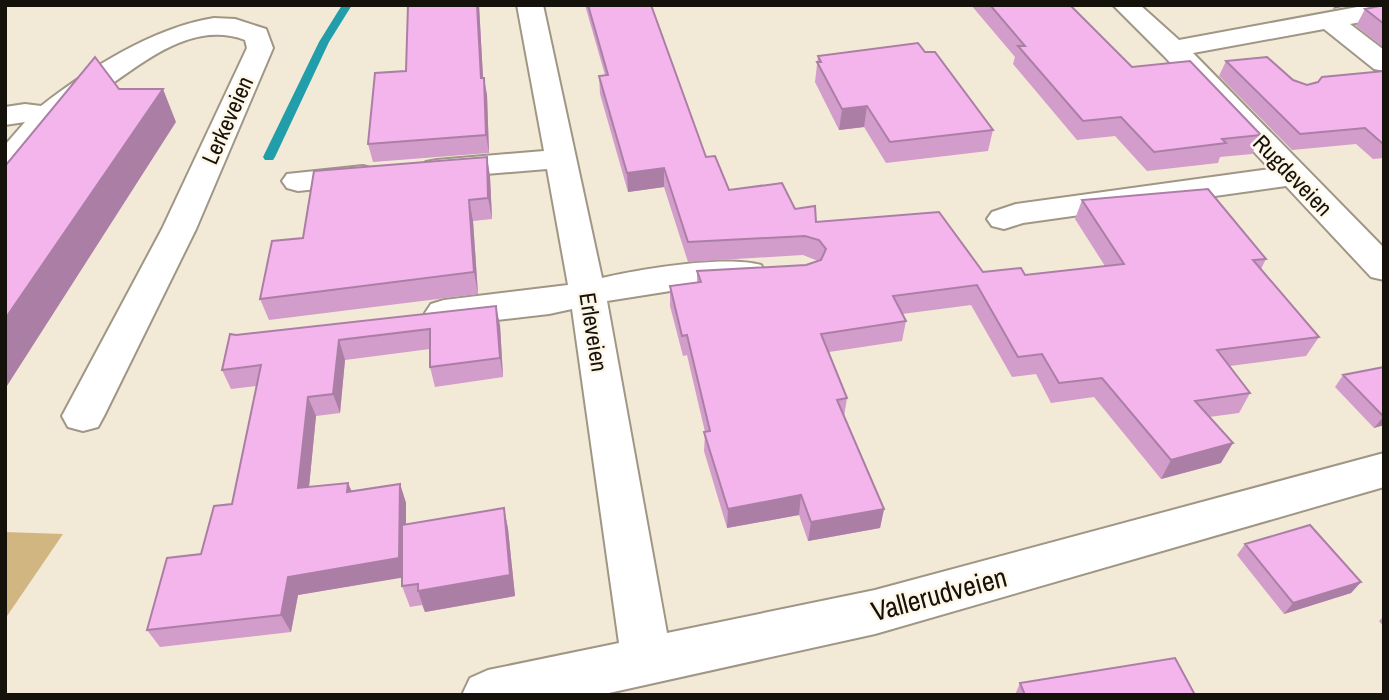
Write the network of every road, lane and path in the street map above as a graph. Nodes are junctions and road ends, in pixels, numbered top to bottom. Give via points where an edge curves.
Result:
1 (530, 5) edge
2 (1125, 5) edge
3 (1384, 10) edge
4 (1331, 22) junction
5 (1173, 49) junction
6 (1384, 63) edge
7 (5, 116) edge
8 (47, 116) junction
9 (561, 159) junction
10 (5, 164) edge
11 (1293, 175) junction
12 (298, 181) dead end
13 (1003, 219) dead end
14 (1384, 269) edge
15 (777, 272) edge
16 (588, 295) junction
17 (407, 318) edge
18 (83, 416) dead end
19 (1384, 470) edge
20 (647, 661) junction
21 (488, 695) edge

1 - 9 street, Erleveien
2 - 5 street, Rugdeveien
3 - 4 street
4 - 5 street via 1251,46
4 - 6 street
5 - 11 street, Rugdeveien
7 - 8 street
8 - 10 street, Lerkeveien
8 - 18 street, Lerkeveien via 126,61 181,33 214,26 257,35 260,48 179,229
9 - 12 street
9 - 16 street, Erleveien
11 - 13 street
11 - 14 street, Rugdeveien
15 - 16 street via 683,276
16 - 17 street
16 - 20 street, Erleveien
19 - 20 street, Vallerudveien via 875,612
20 - 21 street, Vallerudveien

